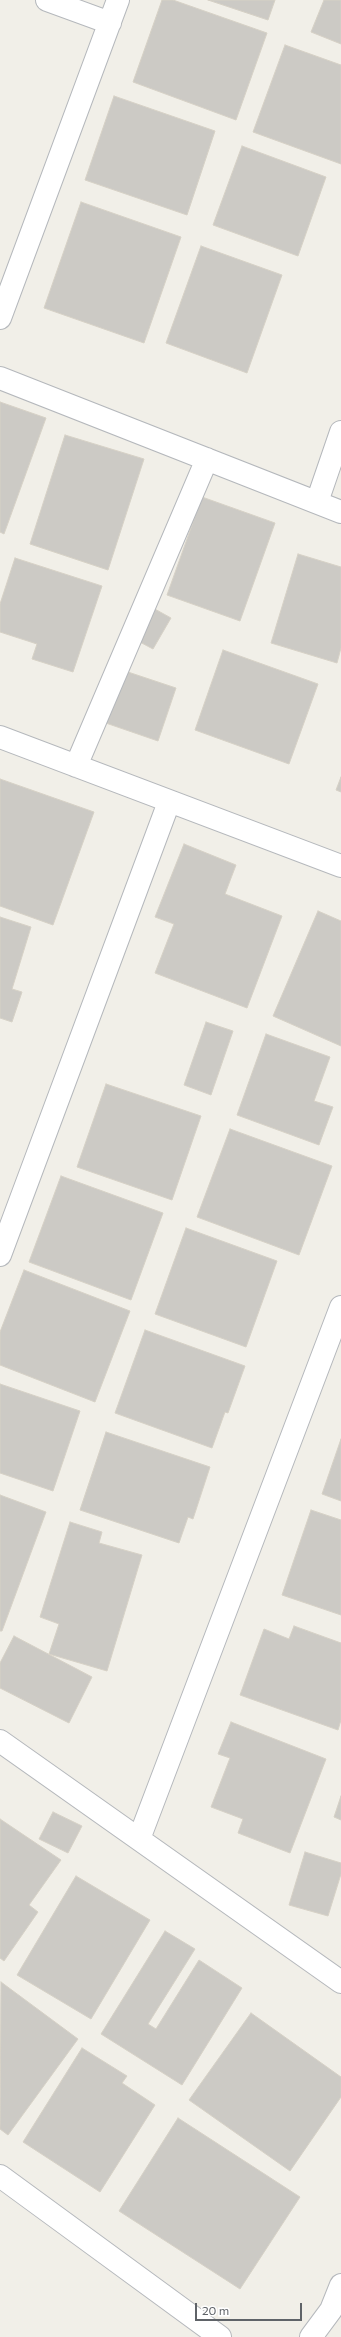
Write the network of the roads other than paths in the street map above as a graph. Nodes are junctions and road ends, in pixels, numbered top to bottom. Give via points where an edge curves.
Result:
1 (48, 0) edge
2 (118, 0) edge
3 (110, 23) junction
4 (0, 318) edge
5 (0, 378) edge
6 (341, 432) edge
7 (207, 459) junction
8 (317, 502) junction
9 (341, 512) edge
10 (0, 737) edge
11 (76, 766) junction
12 (170, 802) junction
13 (341, 866) edge
14 (0, 1255) edge
15 (341, 1307) edge
16 (0, 1741) edge
17 (139, 1839) junction
18 (341, 1982) edge
19 (0, 2176) edge
20 (341, 2285) edge
21 (220, 2337) edge
22 (311, 2337) edge

1 - 3 street
2 - 3 street
3 - 4 street
5 - 7 street
6 - 8 street
7 - 8 street
7 - 11 street
8 - 9 street
10 - 11 street
11 - 12 street
12 - 13 street
12 - 14 street
15 - 17 street
16 - 17 street
17 - 18 street
19 - 21 street
20 - 22 street via 331,2310

